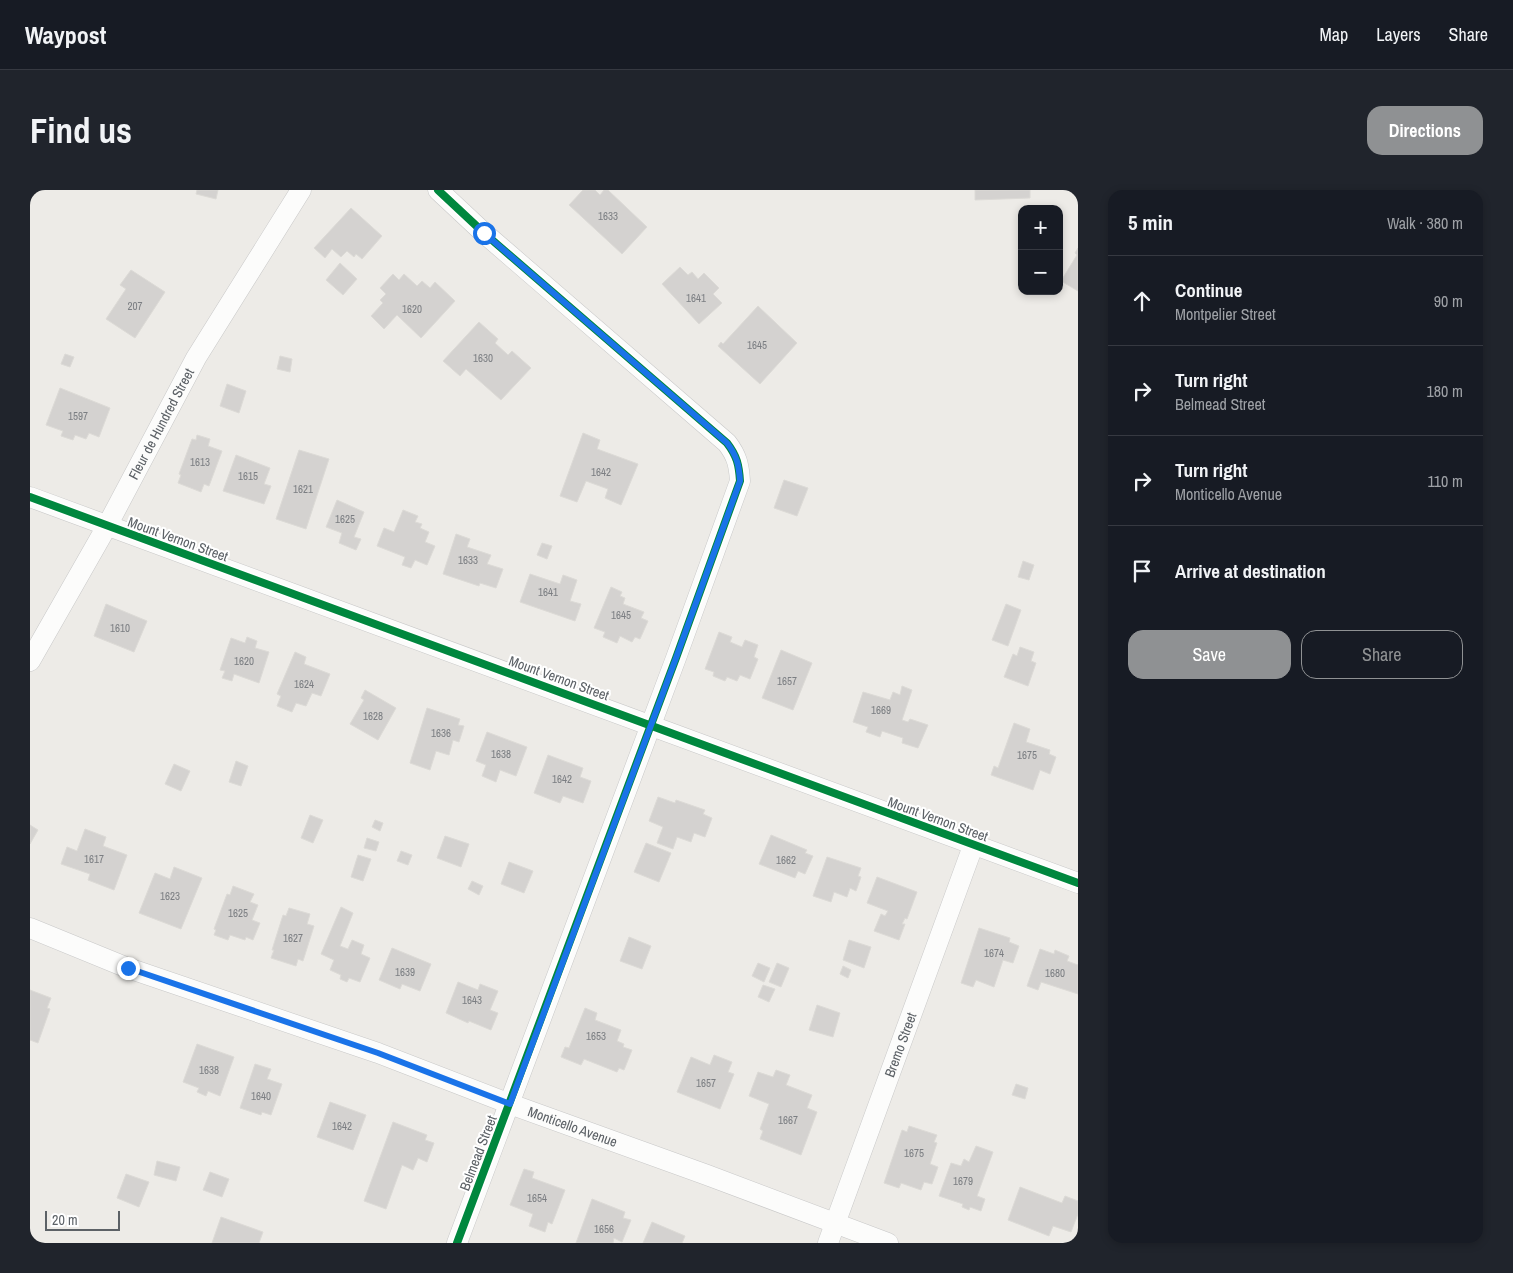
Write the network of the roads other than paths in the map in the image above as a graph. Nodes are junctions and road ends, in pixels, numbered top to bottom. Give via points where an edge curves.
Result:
1 (301, 190) edge
2 (438, 190) edge
3 (30, 497) edge
4 (107, 526) junction
5 (30, 661) edge
6 (650, 725) junction
7 (974, 846) junction
8 (1078, 884) edge
9 (30, 928) edge
10 (510, 1104) junction
11 (836, 1223) junction
12 (457, 1243) edge
13 (828, 1243) edge
14 (888, 1243) edge

1 - 4 street, Fleur de Hundred Street via 196,358
2 - 6 street, Belmead Street via 727,443 739,466 740,481
3 - 4 street, Mount Vernon Street
4 - 5 street, Fleur de Hundred Street
4 - 6 street, Mount Vernon Street
6 - 7 street, Mount Vernon Street
6 - 10 street, Belmead Street
7 - 8 street, Mount Vernon Street
7 - 11 street, Bremo Street
9 - 10 street, Monticello Avenue via 128,968 378,1053
10 - 11 street, Monticello Avenue
10 - 12 street, Belmead Street
11 - 13 street, Bremo Street
11 - 14 street, Monticello Avenue

